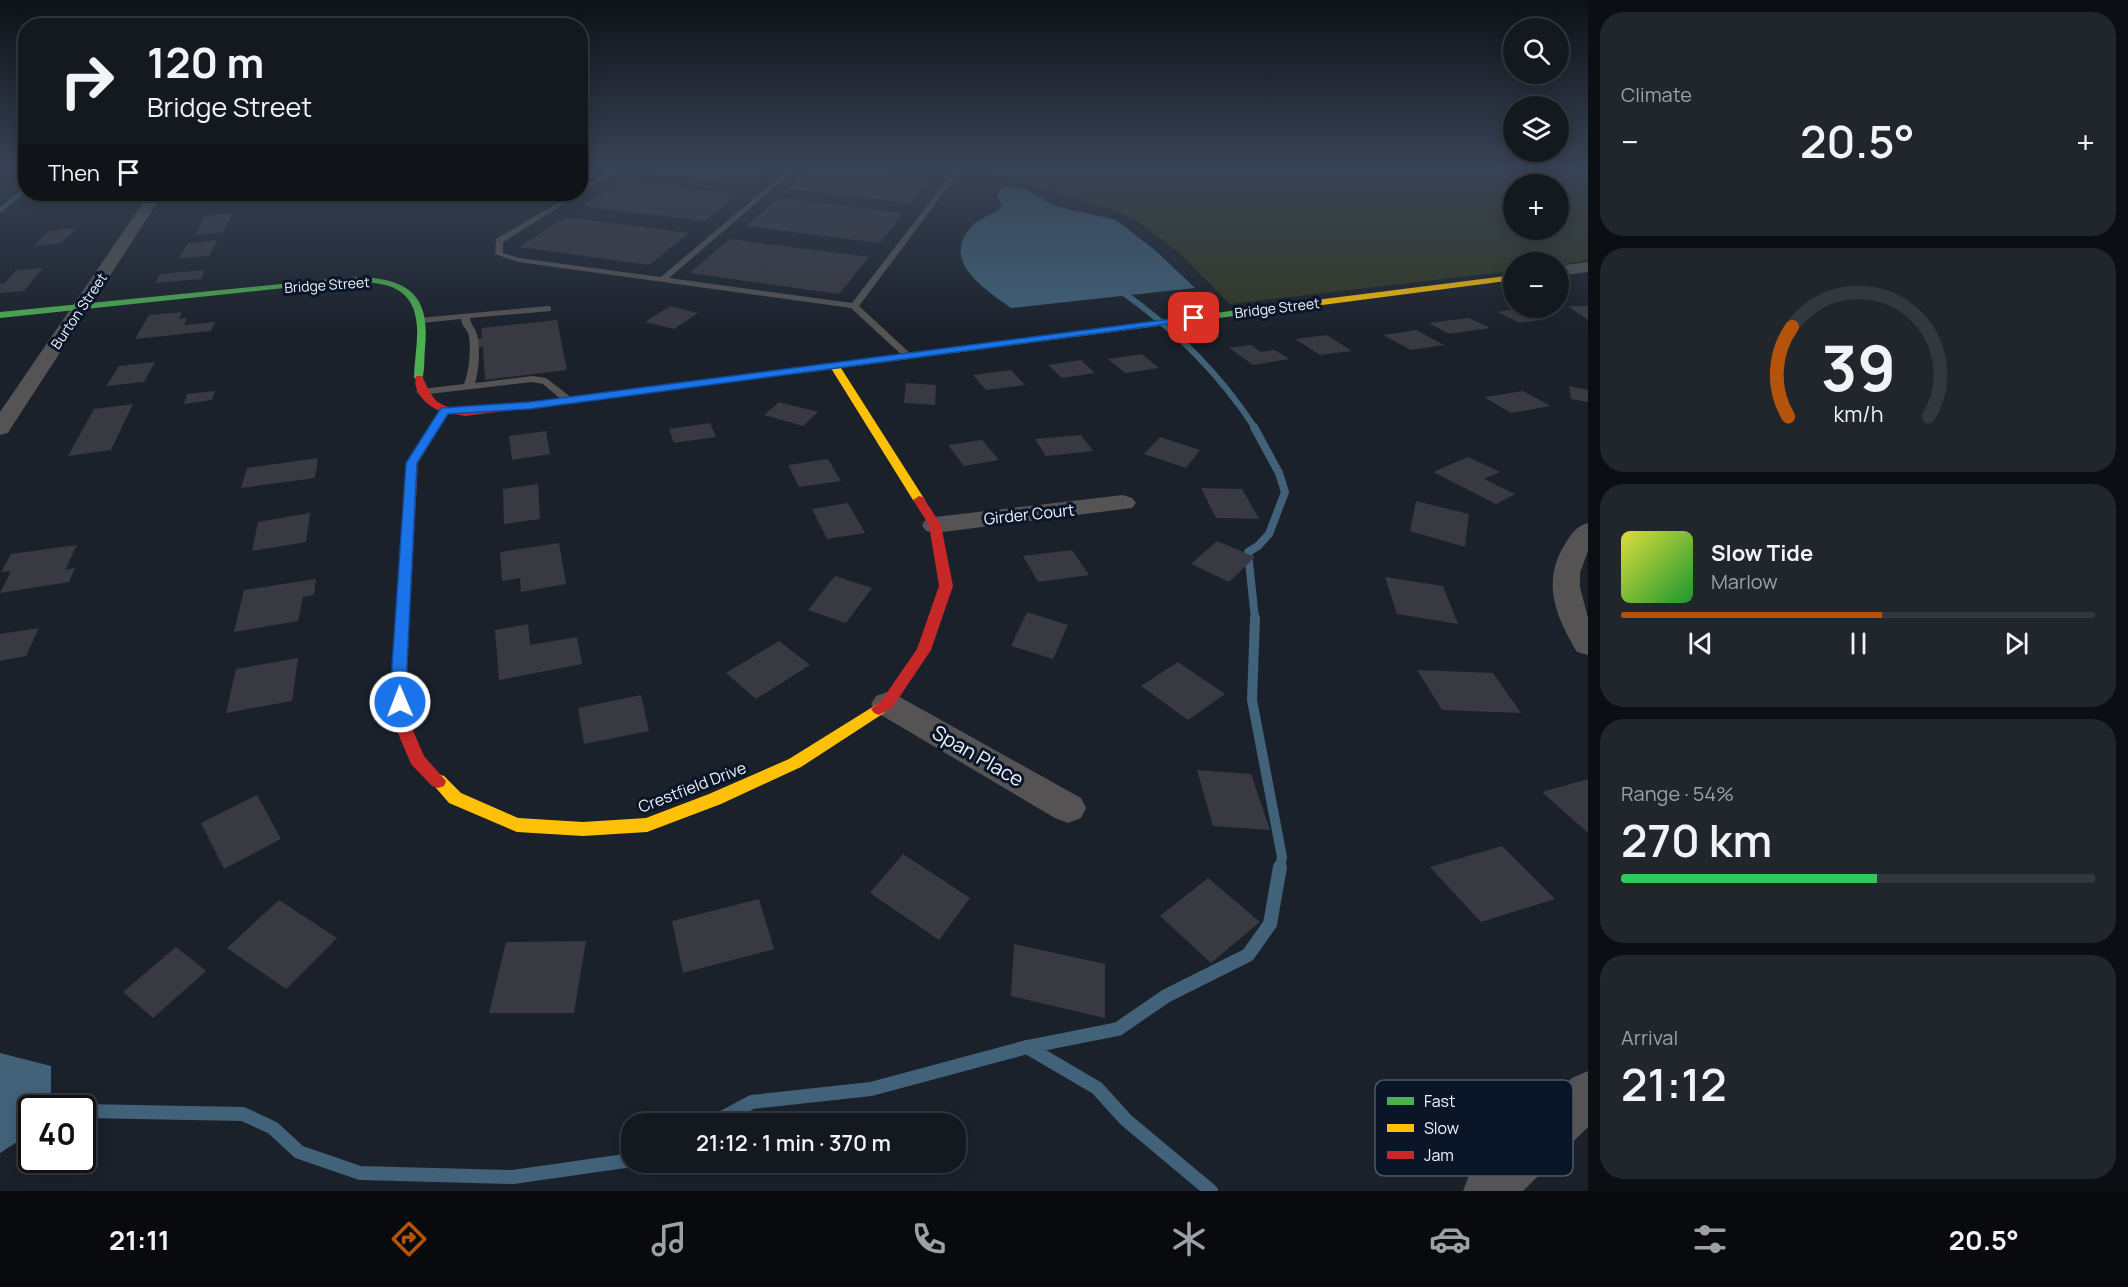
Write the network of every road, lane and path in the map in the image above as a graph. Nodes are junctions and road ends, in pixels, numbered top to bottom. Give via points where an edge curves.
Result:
1 (137, 224) edge
2 (527, 224) edge
3 (728, 224) edge
4 (917, 224) edge
5 (1584, 270) edge
6 (1569, 271) edge
7 (1503, 278) edge
8 (662, 280) junction
9 (855, 306) junction
10 (81, 308) junction
11 (548, 309) dead end
12 (0, 315) edge
13 (465, 317) junction
14 (422, 320) junction
15 (908, 356) junction
16 (834, 365) junction
17 (468, 387) junction
18 (422, 392) junction
19 (568, 400) junction
20 (445, 411) junction
21 (0, 428) edge
22 (1123, 503) dead end
23 (935, 525) junction
24 (1588, 531) edge
25 (1588, 645) edge
26 (887, 704) junction
27 (1068, 808) dead end
28 (1588, 1094) edge
29 (1573, 1109) edge
30 (1503, 1176) edge
31 (1488, 1191) edge

1 - 10 street, Burton Street
2 - 8 lane via 499,241 499,254
3 - 8 lane
4 - 9 lane
5 - 6 street
7 - 15 main road, Bridge Street
8 - 9 lane
9 - 15 lane
10 - 12 main road, Bridge Street
10 - 14 main road, Bridge Street via 366,280 400,285 414,292 421,304
10 - 21 street, Burton Street
11 - 13 lane
13 - 14 lane
13 - 17 lane via 472,332 473,377
14 - 18 main road, Bridge Street
15 - 16 main road, Bridge Street
16 - 19 main road, Bridge Street
16 - 23 main road, Crestfield Drive
17 - 18 lane
17 - 19 lane via 532,379 546,381
18 - 20 main road via 435,407
19 - 20 main road, Bridge Street
20 - 26 main road, Crestfield Drive via 412,463 400,719 417,760 455,798 518,825 583,829 647,825 795,762
22 - 23 street, Girder Court
23 - 26 main road, Crestfield Drive via 946,586 924,650
24 - 25 street via 1567,565 1564,593
26 - 27 street, Span Place
28 - 29 street
30 - 31 street

